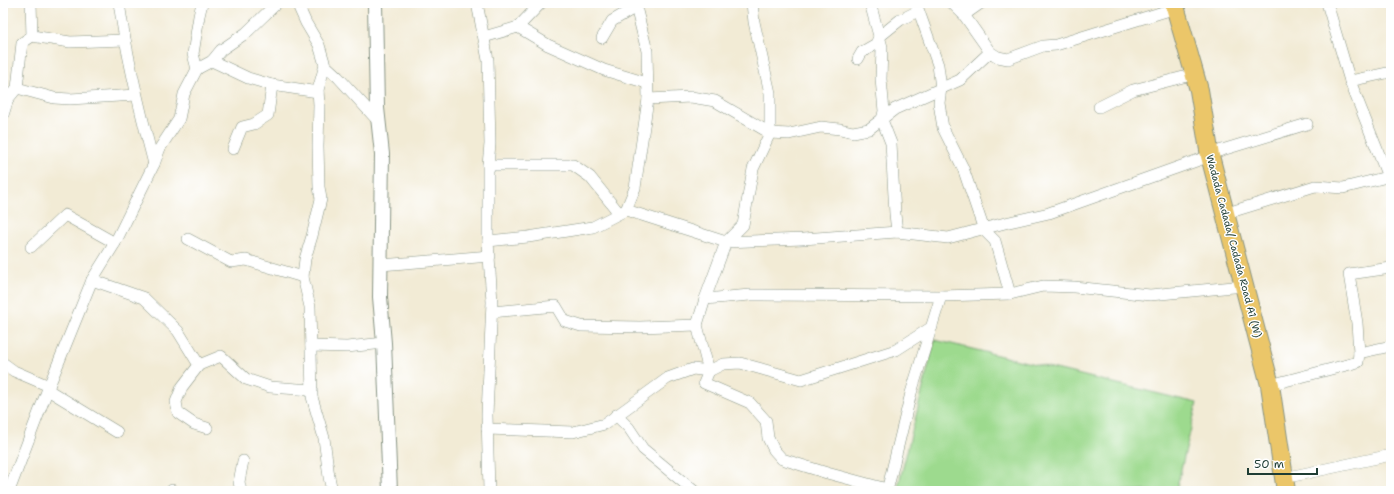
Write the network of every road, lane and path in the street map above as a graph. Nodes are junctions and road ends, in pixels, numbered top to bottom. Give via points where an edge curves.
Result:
1 (31, 3) edge
2 (119, 3) edge
3 (202, 3) edge
4 (276, 3) edge
5 (297, 3) edge
6 (376, 3) edge
7 (477, 3) edge
8 (541, 3) edge
9 (752, 3) edge
10 (870, 3) edge
11 (952, 3) edge
12 (981, 3) edge
13 (1327, 3) edge
14 (635, 5) edge
15 (1175, 6) edge
16 (917, 7) edge
17 (964, 15) junction
18 (518, 27) junction
19 (32, 36) junction
20 (484, 37) junction
21 (879, 37) junction
22 (602, 38) dead end
23 (125, 40) junction
24 (990, 52) junction
25 (858, 59) dead end
26 (212, 61) junction
27 (325, 65) junction
28 (197, 69) junction
29 (1391, 72) edge
30 (1195, 74) junction
31 (1350, 81) junction
32 (647, 83) junction
33 (272, 85) junction
34 (17, 88) junction
35 (941, 88) junction
36 (318, 92) junction
37 (136, 95) junction
38 (6, 98) edge
39 (648, 100) junction
40 (1099, 107) dead end
41 (3, 114) edge
42 (882, 120) junction
43 (379, 122) junction
44 (1307, 124) dead end
45 (770, 132) junction
46 (233, 149) dead end
47 (1209, 155) junction
48 (154, 164) junction
49 (488, 165) junction
50 (1389, 176) edge
51 (622, 212) junction
52 (1224, 214) junction
53 (984, 230) junction
54 (898, 232) junction
55 (188, 239) dead end
56 (488, 241) junction
57 (726, 242) junction
58 (115, 244) junction
59 (31, 247) dead end
60 (490, 256) junction
61 (380, 265) junction
62 (1391, 268) edge
63 (303, 278) junction
64 (92, 280) junction
65 (1244, 286) junction
66 (1010, 294) junction
67 (942, 296) junction
68 (705, 299) junction
69 (492, 312) junction
70 (697, 326) junction
71 (932, 327) junction
72 (384, 343) junction
73 (311, 346) junction
74 (1391, 346) edge
75 (1359, 353) junction
76 (3, 363) edge
77 (199, 365) junction
78 (709, 371) junction
79 (1270, 385) junction
80 (48, 388) junction
81 (312, 390) junction
82 (616, 415) junction
83 (207, 428) dead end
84 (487, 429) junction
85 (116, 432) dead end
86 (1391, 455) edge
87 (243, 461) dead end
88 (1285, 485) edge
89 (887, 490) edge
90 (9, 491) edge
91 (241, 491) edge
92 (332, 491) edge
93 (390, 491) edge
94 (489, 491) edge
95 (694, 491) edge

1 - 19 street
2 - 23 street
3 - 28 street via 193,54
4 - 26 street via 246,33 221,50
5 - 27 street via 319,45
6 - 43 street
7 - 20 street
8 - 18 street
9 - 45 street via 770,93
10 - 21 street
11 - 17 street
12 - 17 street
13 - 31 street
14 - 22 street via 612,21
14 - 32 street via 647,51
15 - 24 street via 1008,59
15 - 30 main road, Wadada Cadada/ Cadada Road A1 (W)
16 - 21 street
16 - 35 street via 938,65
17 - 24 street
18 - 20 street
18 - 32 street via 548,45 604,70
19 - 23 street via 70,42
19 - 34 street via 22,44
20 - 49 street via 488,60
21 - 25 street via 876,44 862,52
21 - 42 street via 882,47
23 - 37 street
24 - 35 street via 960,80
26 - 28 street
26 - 33 street via 248,78
27 - 36 street
27 - 43 street
28 - 48 street via 184,94 179,119 160,148
29 - 31 street
30 - 40 street via 1133,90
30 - 47 main road, Wadada Cadada/ Cadada Road A1 (W)
31 - 50 street
32 - 39 street
33 - 36 street
33 - 46 street via 268,115 254,124 242,127
34 - 37 street via 65,99
34 - 38 street
35 - 42 street via 894,109
35 - 53 street via 939,103 943,128 963,168
36 - 63 street via 318,167 321,199 305,259
37 - 48 street
38 - 41 street
39 - 45 street via 691,97 715,101
39 - 51 street via 635,188
42 - 45 street via 869,129 854,132 821,127 789,134
42 - 54 street via 891,143
43 - 61 street via 382,154
44 - 47 street
45 - 57 street via 753,169 743,225
47 - 52 main road, Wadada Cadada/ Cadada Road A1 (W)
47 - 53 street via 1049,214
48 - 58 street
49 - 51 street via 573,165 590,177
49 - 56 street
50 - 52 street via 1343,188 1315,186
51 - 56 street via 593,227
51 - 57 street
52 - 65 main road, Wadada Cadada/ Cadada Road A1 (W)
53 - 54 street via 948,238
53 - 66 street via 995,241
54 - 57 street via 803,240
55 - 63 street via 231,262 246,260
56 - 60 street
57 - 68 street
58 - 59 street via 65,215
58 - 64 street
60 - 61 street
60 - 69 street
61 - 72 street
62 - 75 street via 1348,274 1357,323
63 - 73 street via 310,307
64 - 77 street via 144,298 178,331
64 - 80 street
65 - 66 street via 1150,295 1043,286
65 - 79 main road, Wadada Cadada/ Cadada Road A1 (W)
66 - 67 street
67 - 68 street via 750,295
67 - 71 street
68 - 70 street
69 - 70 street via 556,306 564,321 581,326
69 - 84 street
70 - 78 street
71 - 78 street via 896,350 801,380 740,363 723,364
71 - 89 street via 911,393
72 - 73 street via 347,347
72 - 93 street
73 - 81 street
74 - 75 street
75 - 79 street via 1358,362
76 - 80 street
77 - 81 street via 221,356 246,379 270,387
77 - 83 street via 182,387 176,402 178,413 194,424
78 - 82 street via 693,369 668,378
78 - 89 street via 704,383 750,403 766,421 768,438 782,459
79 - 88 main road, Wadada Cadada/ Cadada Road A1 (W)
80 - 85 street
80 - 90 street
81 - 92 street via 324,438
82 - 84 street via 605,424 573,432
82 - 95 street via 629,428 643,450
84 - 94 street
86 - 88 street
87 - 91 street via 239,482

